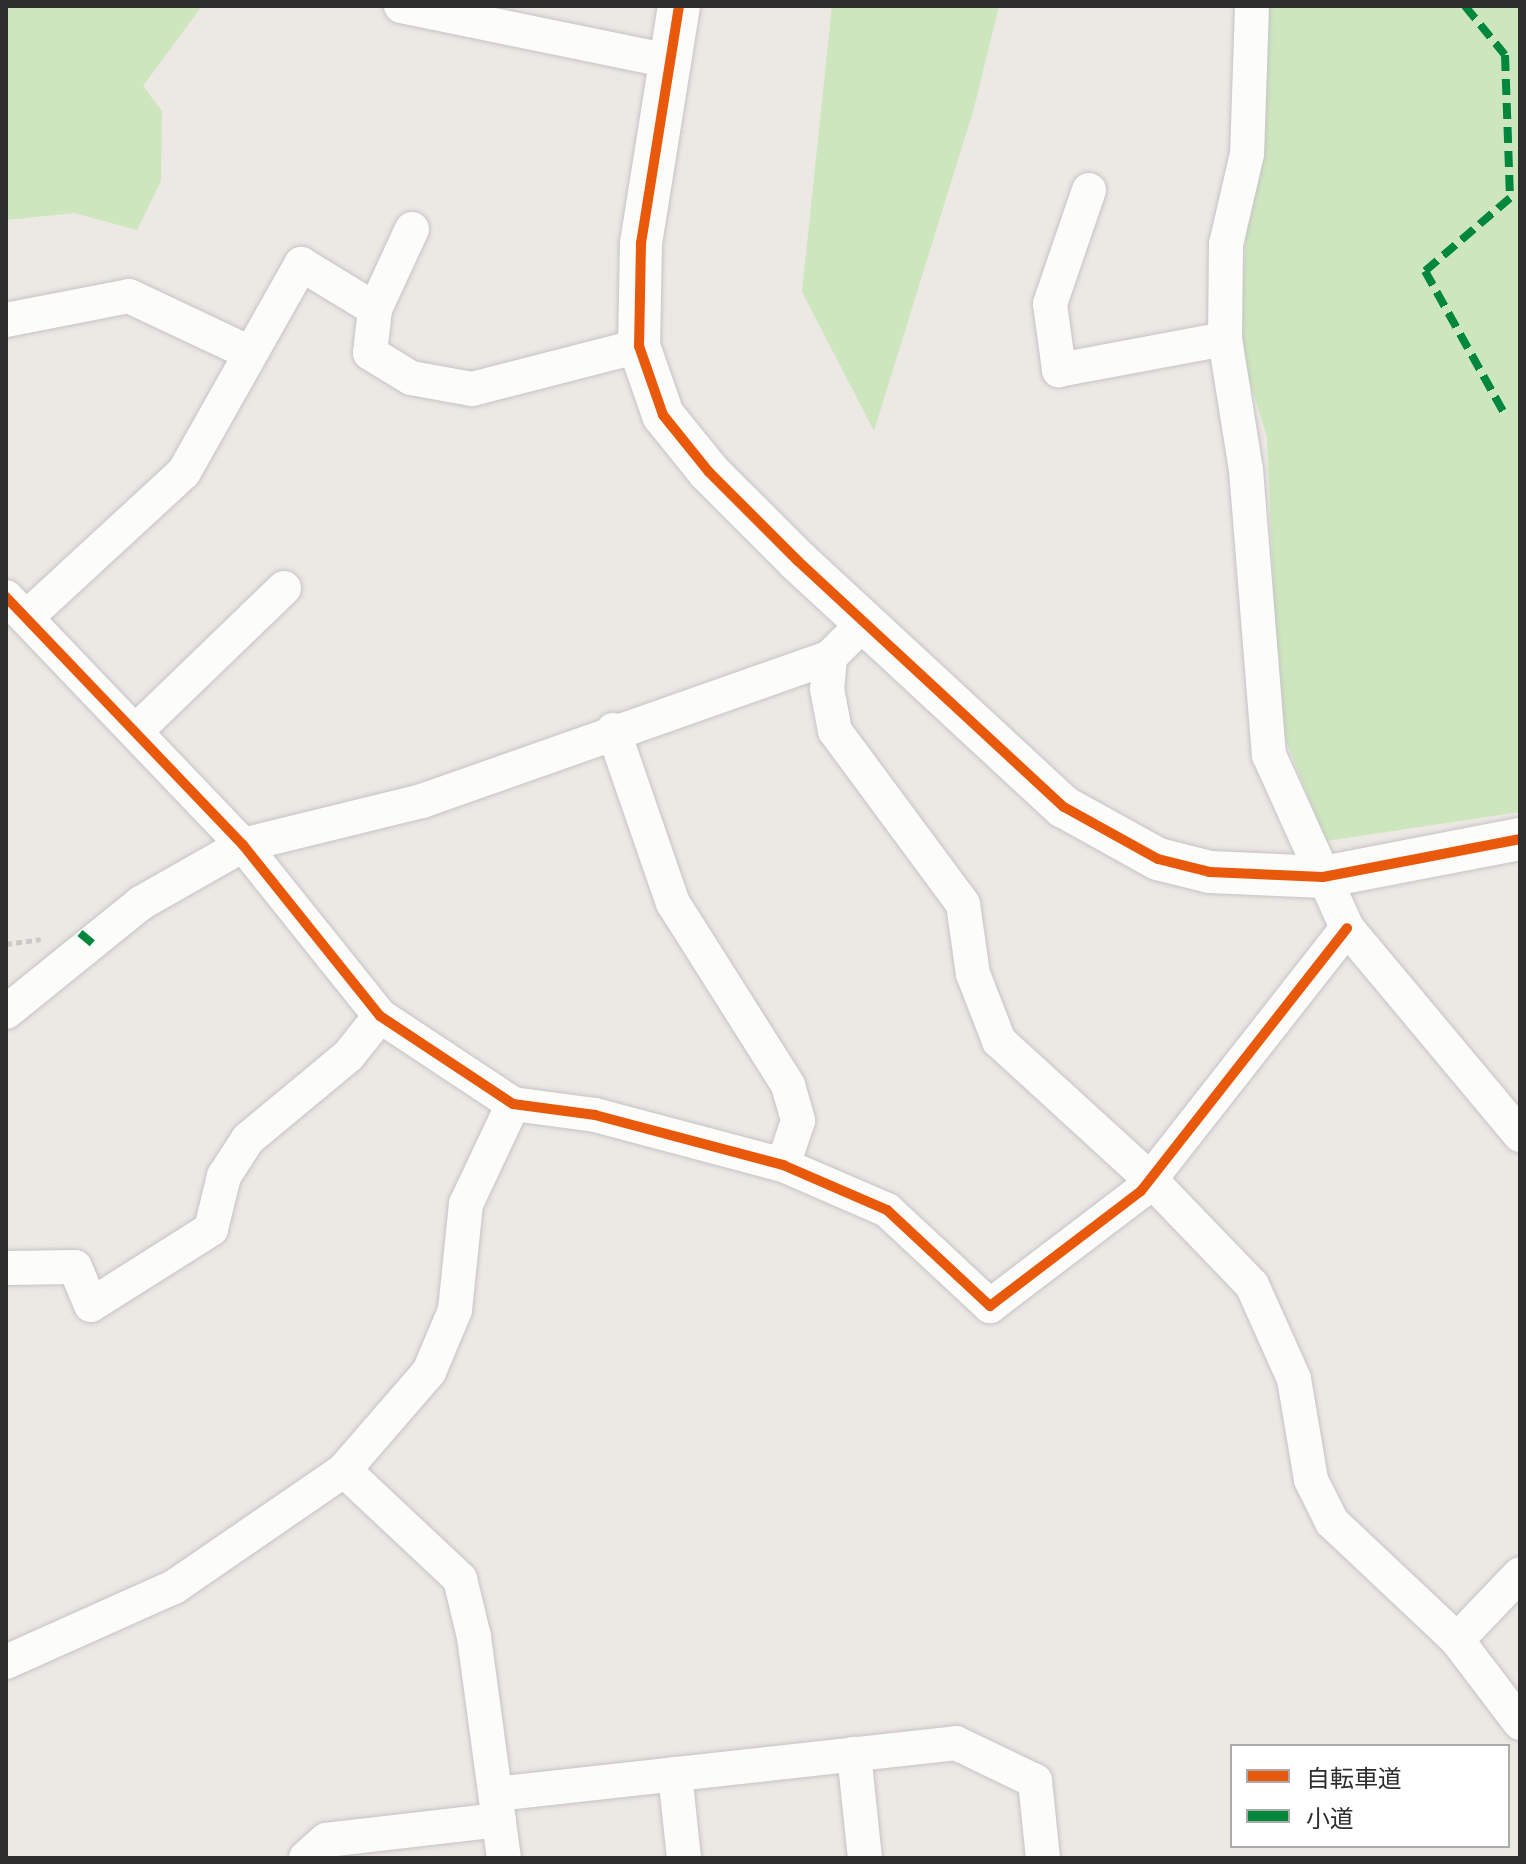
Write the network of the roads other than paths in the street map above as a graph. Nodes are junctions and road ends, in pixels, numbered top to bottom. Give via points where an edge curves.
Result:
1 (401, 6) edge
2 (679, 6) edge
3 (1252, 6) edge
4 (670, 61) junction
5 (1089, 190) dead end
6 (412, 229) dead end
7 (375, 309) junction
8 (6, 320) edge
9 (1225, 339) junction
10 (639, 346) junction
11 (250, 353) junction
12 (284, 588) dead end
13 (17, 607) edge
14 (865, 622) junction
15 (830, 657) junction
16 (138, 729) junction
17 (613, 730) junction
18 (1520, 839) edge
19 (243, 845) junction
20 (1323, 877) junction
21 (1347, 928) junction
22 (6, 1012) edge
23 (380, 1016) junction
24 (513, 1104) junction
25 (1520, 1135) edge
26 (783, 1165) junction
27 (1147, 1176) junction
28 (6, 1268) edge
29 (344, 1470) junction
30 (1520, 1574) edge
31 (1457, 1640) junction
32 (6, 1662) edge
33 (1520, 1723) edge
34 (854, 1754) junction
35 (675, 1774) junction
36 (498, 1807) junction
37 (306, 1858) edge
38 (504, 1858) edge
39 (684, 1858) edge
40 (865, 1858) edge
41 (1043, 1858) edge

1 - 4 street
2 - 4 street
3 - 9 street via 1247,154 1226,244
4 - 10 street via 641,243
5 - 9 street via 1050,304 1059,370
6 - 7 street
7 - 10 street via 370,353 411,378 472,389
7 - 11 street via 301,264
8 - 11 street via 129,296
9 - 20 street via 1246,470 1269,755
10 - 14 street via 663,415 709,472
11 - 13 street via 184,472
12 - 16 street
13 - 16 street
14 - 15 street
14 - 20 street via 1064,807 1158,859 1210,872
15 - 17 street
15 - 27 street via 827,689 835,731 963,904 973,974 999,1041
16 - 19 street
17 - 19 street via 422,801
17 - 26 street via 673,903 788,1085 798,1121
18 - 20 street
19 - 22 street via 141,903
19 - 23 street
20 - 21 street
21 - 25 street
21 - 27 street
23 - 24 street
23 - 28 street via 349,1055 248,1139 224,1176 211,1229 91,1305 75,1267
24 - 26 street via 595,1115
24 - 29 street via 466,1204 455,1310 429,1372
26 - 27 street via 887,1210 990,1306 1141,1191
27 - 31 street via 1252,1285 1294,1379 1311,1480 1332,1522
29 - 32 street via 174,1587
29 - 36 street via 460,1579
30 - 31 street
31 - 33 street
34 - 35 street
34 - 40 street
34 - 41 street via 956,1743 1035,1781
35 - 36 street
35 - 39 street
36 - 37 street via 326,1840
36 - 38 street

